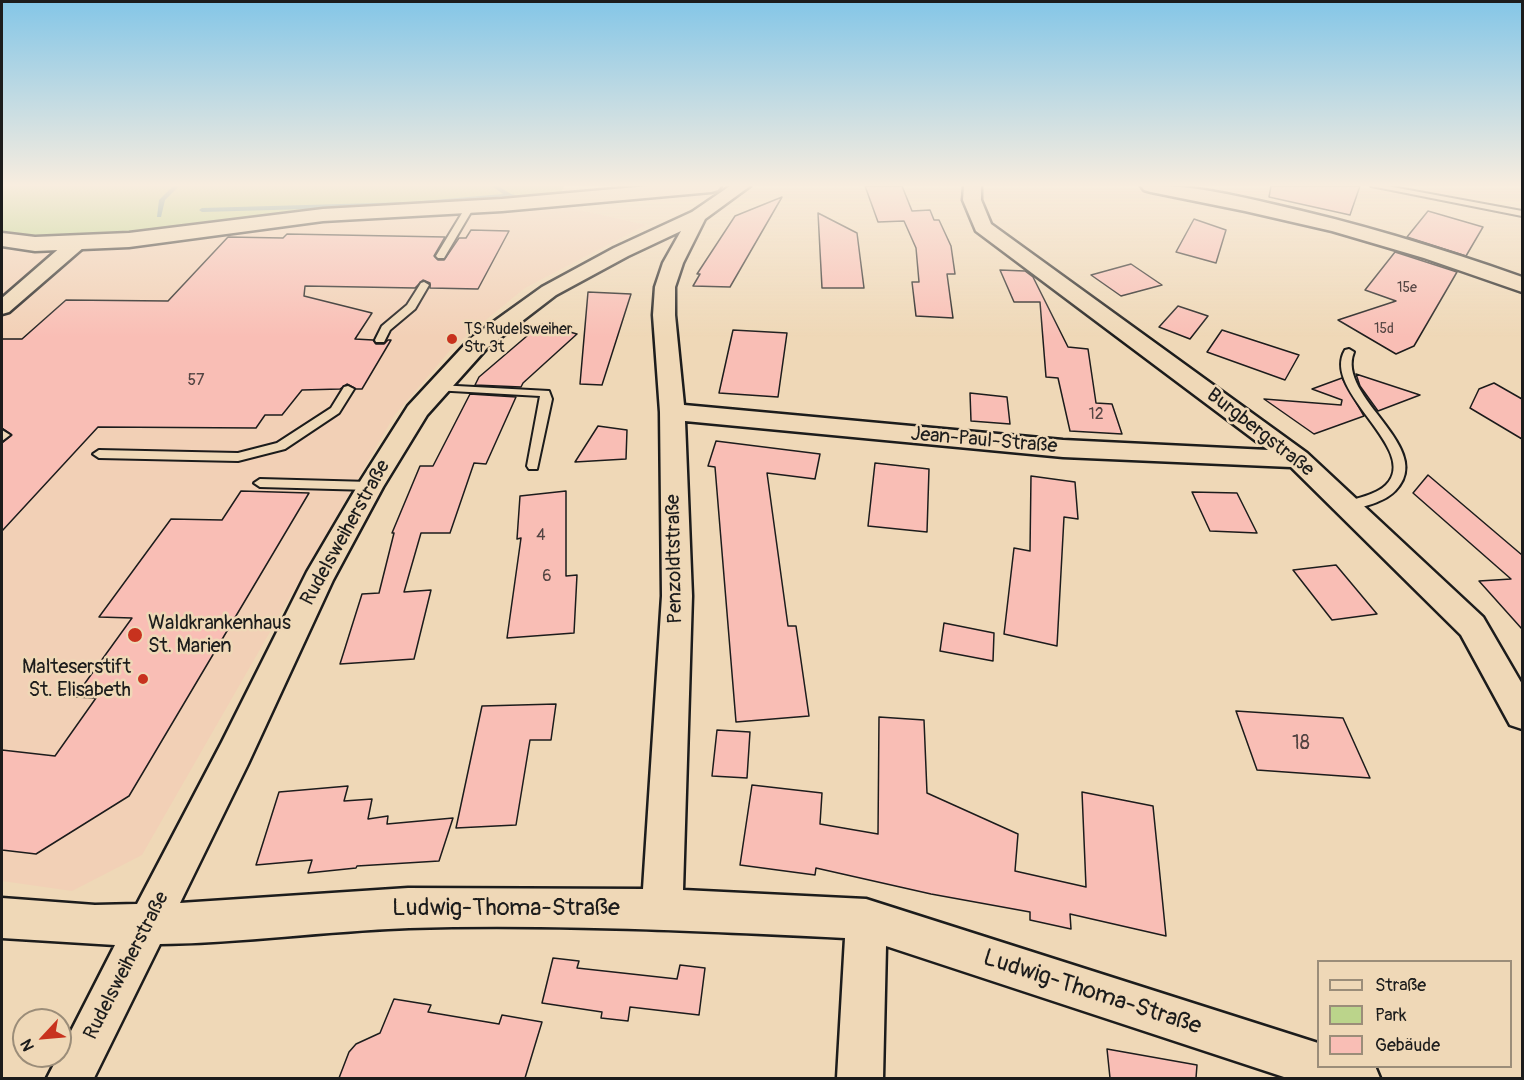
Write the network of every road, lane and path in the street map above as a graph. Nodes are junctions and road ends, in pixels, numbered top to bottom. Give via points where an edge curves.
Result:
1 (149, 236) edge
2 (453, 236) edge
3 (654, 236) edge
4 (687, 236) edge
5 (996, 236) edge
6 (1373, 236) edge
7 (2, 240) edge
8 (77, 243) junction
9 (441, 256) dead end
10 (424, 285) dead end
11 (1522, 285) edge
12 (2, 308) edge
13 (380, 340) dead end
14 (1348, 352) dead end
15 (438, 388) junction
16 (348, 389) dead end
17 (672, 412) junction
18 (99, 454) dead end
19 (1298, 459) junction
20 (533, 466) dead end
21 (260, 483) dead end
22 (370, 486) junction
23 (1348, 507) junction
24 (1522, 714) edge
25 (662, 909) junction
26 (2, 918) edge
27 (866, 919) junction
28 (147, 924) junction
29 (1317, 1065) edge
30 (1325, 1068) edge
31 (70, 1078) edge
32 (860, 1078) edge
33 (1357, 1078) edge

1 - 8 street
2 - 9 lane
3 - 15 street, Rudelsweiherstraße via 549,291 479,343
4 - 17 street, Penzoldtstraße via 666,287 664,315
5 - 19 street, Burgbergstraße
6 - 11 street
7 - 8 street
8 - 12 street
10 - 13 lane via 411,307 387,328
14 - 23 lane via 1344,361 1347,376 1401,463 1400,477 1390,489
15 - 20 lane via 545,393
15 - 22 street, Rudelsweiherstraße via 417,411
16 - 18 lane via 335,410 281,446 238,457
17 - 19 street, Jean-Paul-Straße via 993,443 1209,458
17 - 25 street, Penzoldtstraße via 677,596
19 - 23 street, Burgbergstraße
21 - 22 lane
22 - 28 street, Rudelsweiherstraße via 318,580
23 - 24 street, Burgbergstraße via 1472,626
25 - 27 street, Ludwig-Thoma-Straße
25 - 28 street, Ludwig-Thoma-Straße via 408,908
26 - 28 street, Ludwig-Thoma-Straße via 94,925
27 - 29 street, Ludwig-Thoma-Straße
27 - 32 street
28 - 31 street, Rudelsweiherstraße
30 - 33 street, Ludwig-Thoma-Straße

